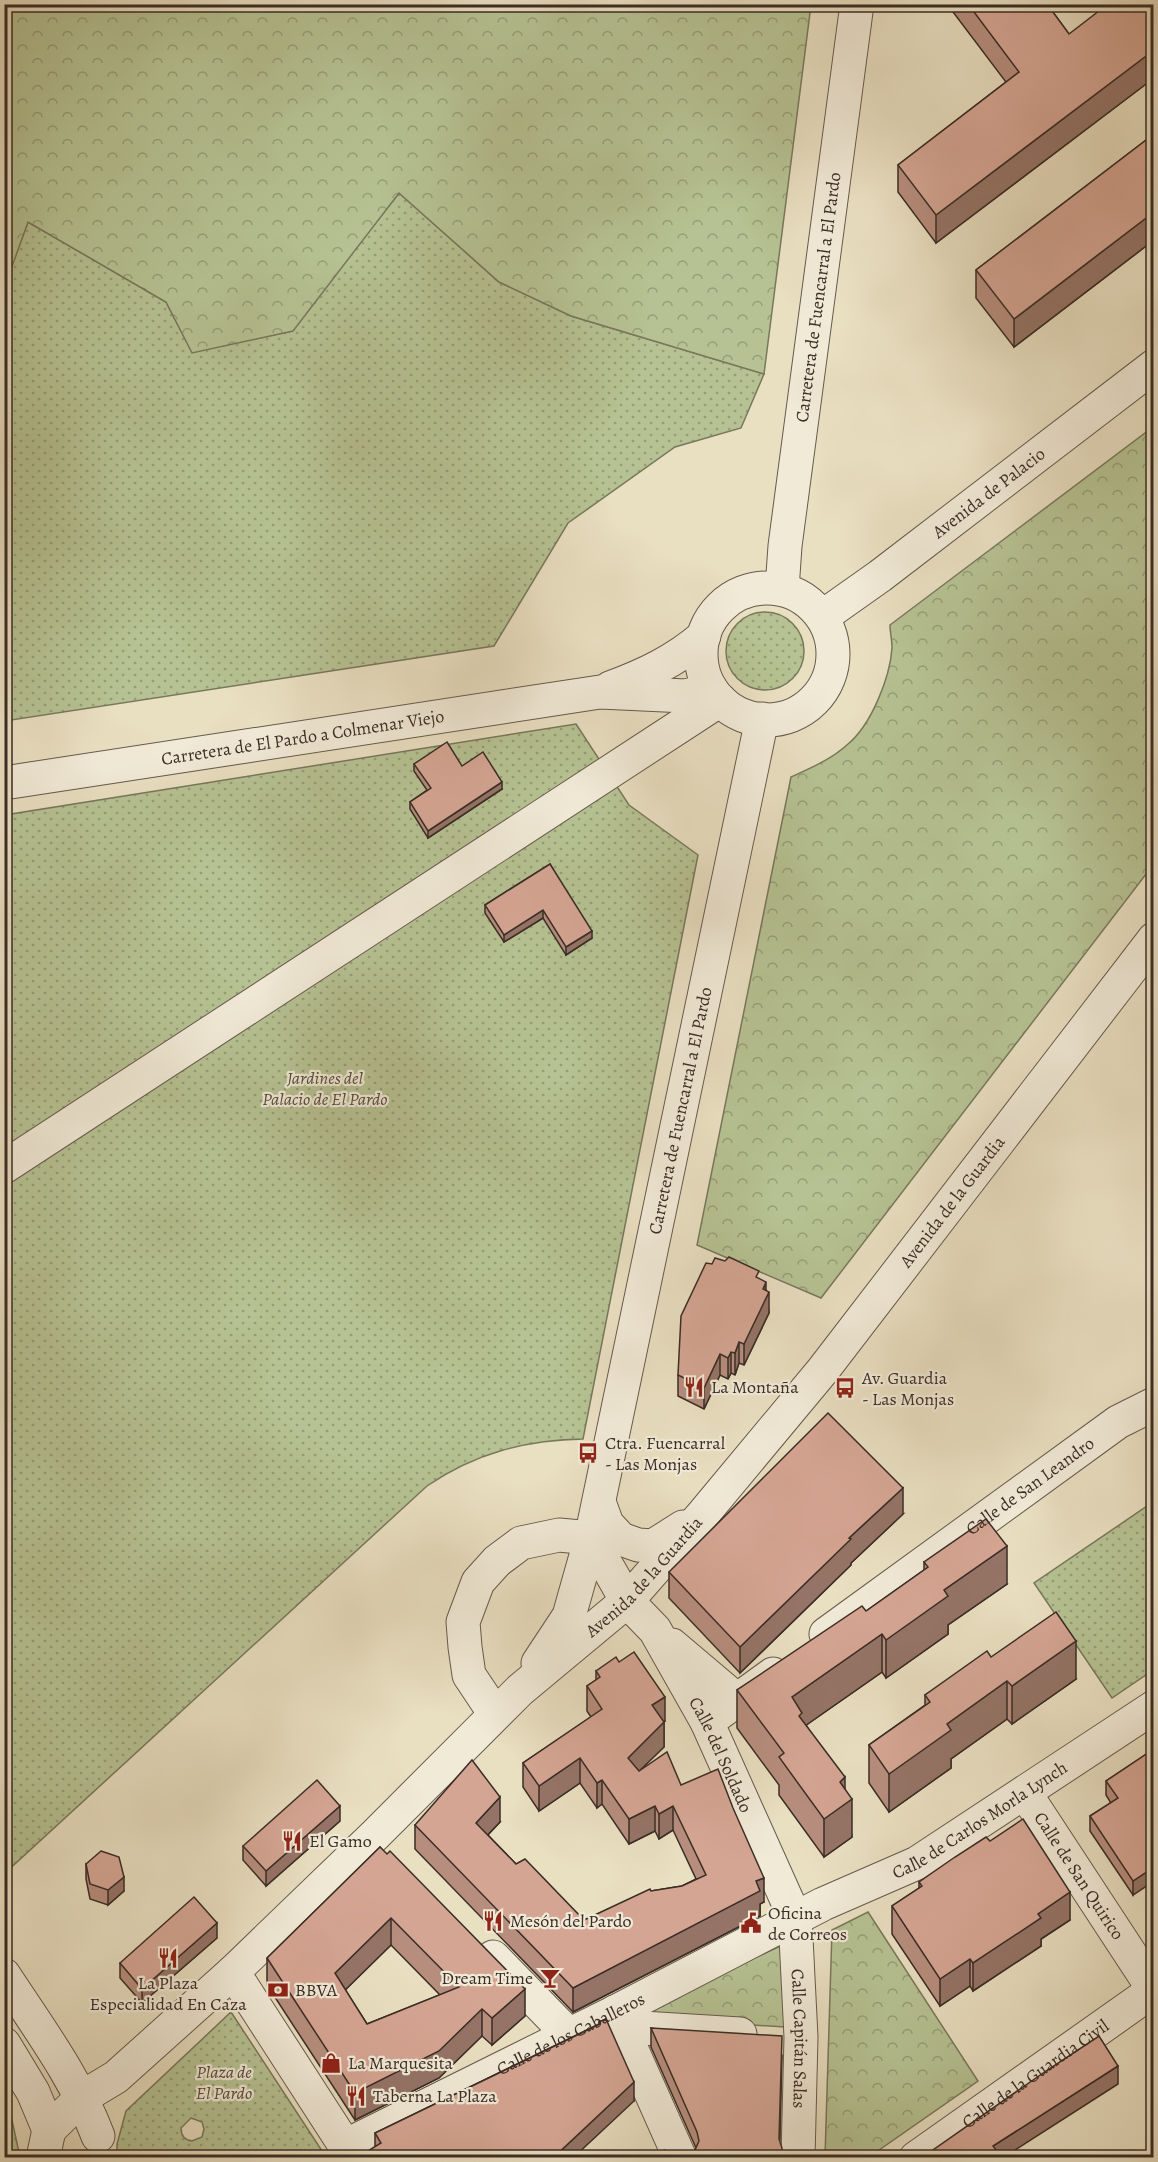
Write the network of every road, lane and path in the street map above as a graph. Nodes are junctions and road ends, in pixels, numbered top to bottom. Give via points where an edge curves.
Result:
1 (857, 4) edge
2 (1154, 366) edge
3 (782, 590) junction
4 (822, 617) junction
5 (704, 636) junction
6 (600, 692) junction
7 (716, 694) junction
8 (762, 719) junction
9 (4, 783) edge
10 (1154, 939) edge
11 (4, 1167) edge
12 (1154, 1404) edge
13 (599, 1502) junction
14 (705, 1514) junction
15 (591, 1538) junction
16 (627, 1601) junction
17 (568, 1616) junction
18 (655, 1630) junction
19 (520, 1690) junction
20 (737, 1700) junction
21 (1154, 1707) edge
22 (495, 1714) junction
23 (707, 1722) junction
24 (1025, 1793) junction
25 (795, 1918) junction
26 (472, 1935) edge
27 (233, 1972) junction
28 (4, 1976) edge
29 (1154, 1990) edge
30 (615, 2012) junction
31 (569, 2035) junction
32 (801, 2037) junction
33 (4, 2044) edge
34 (116, 2077) junction
35 (81, 2098) junction
36 (46, 2144) edge
37 (99, 2147) edge
38 (350, 2152) edge
39 (926, 2154) edge
40 (680, 2157) edge
41 (798, 2157) edge

1 - 3 street, Carretera de Fuencarral a El Pardo
2 - 4 street, Avenida de Palacio
3 - 4 street via 805,600
3 - 5 street via 757,588 734,597 711,618
4 - 8 street via 831,638 833,658 825,683 801,710 788,717
5 - 6 street via 683,654 647,674
5 - 7 street via 701,658 705,677
6 - 7 street
6 - 9 street, Carretera de El Pardo a Colmenar Viejo
7 - 8 street via 739,713
7 - 11 street
8 - 13 street, Carretera de Fuencarral a El Pardo
10 - 14 street, Avenida de la Guardia via 823,1370
12 - 20 street, Calle de San Leandro via 1118,1422
13 - 14 street via 607,1524 621,1539 638,1545 653,1546
13 - 15 street, Carretera de Fuencarral a El Pardo
14 - 16 street, Avenida de la Guardia
15 - 16 street
15 - 17 street, Carretera de Fuencarral a El Pardo
15 - 22 street via 558,1535 521,1543 478,1582 463,1622 465,1647 469,1675
16 - 17 street via 606,1596
16 - 18 street, Calle del Soldado
16 - 19 street, Avenida de la Guardia
17 - 19 street, Carretera de Fuencarral a El Pardo
18 - 20 street
18 - 23 street, Calle del Soldado
19 - 22 street, Avenida de la Guardia
20 - 23 street, Calle de San Leandro
21 - 24 street, Calle de Carlos Morla Lynch
22 - 27 street, Avenida de la Guardia via 383,1844
23 - 25 street, Calle del Soldado
24 - 25 street, Calle de Carlos Morla Lynch via 916,1863
24 - 29 street, Calle de San Quirico
25 - 30 street, Calle de los Caballeros
25 - 32 street, Calle Capitán Salas
26 - 31 street
27 - 34 street, Avenida de la Guardia
27 - 38 street
28 - 35 street
29 - 39 street, Calle de la Guardia Civil
30 - 31 street, Calle de los Caballeros
30 - 32 street via 642,2028
30 - 40 street
31 - 38 street, Calle de los Caballeros
32 - 41 street, Calle Capitán Salas
33 - 36 street via 33,2092
34 - 35 street, Avenida de la Guardia
34 - 37 street
35 - 36 street, Avenida de la Guardia
35 - 37 street

